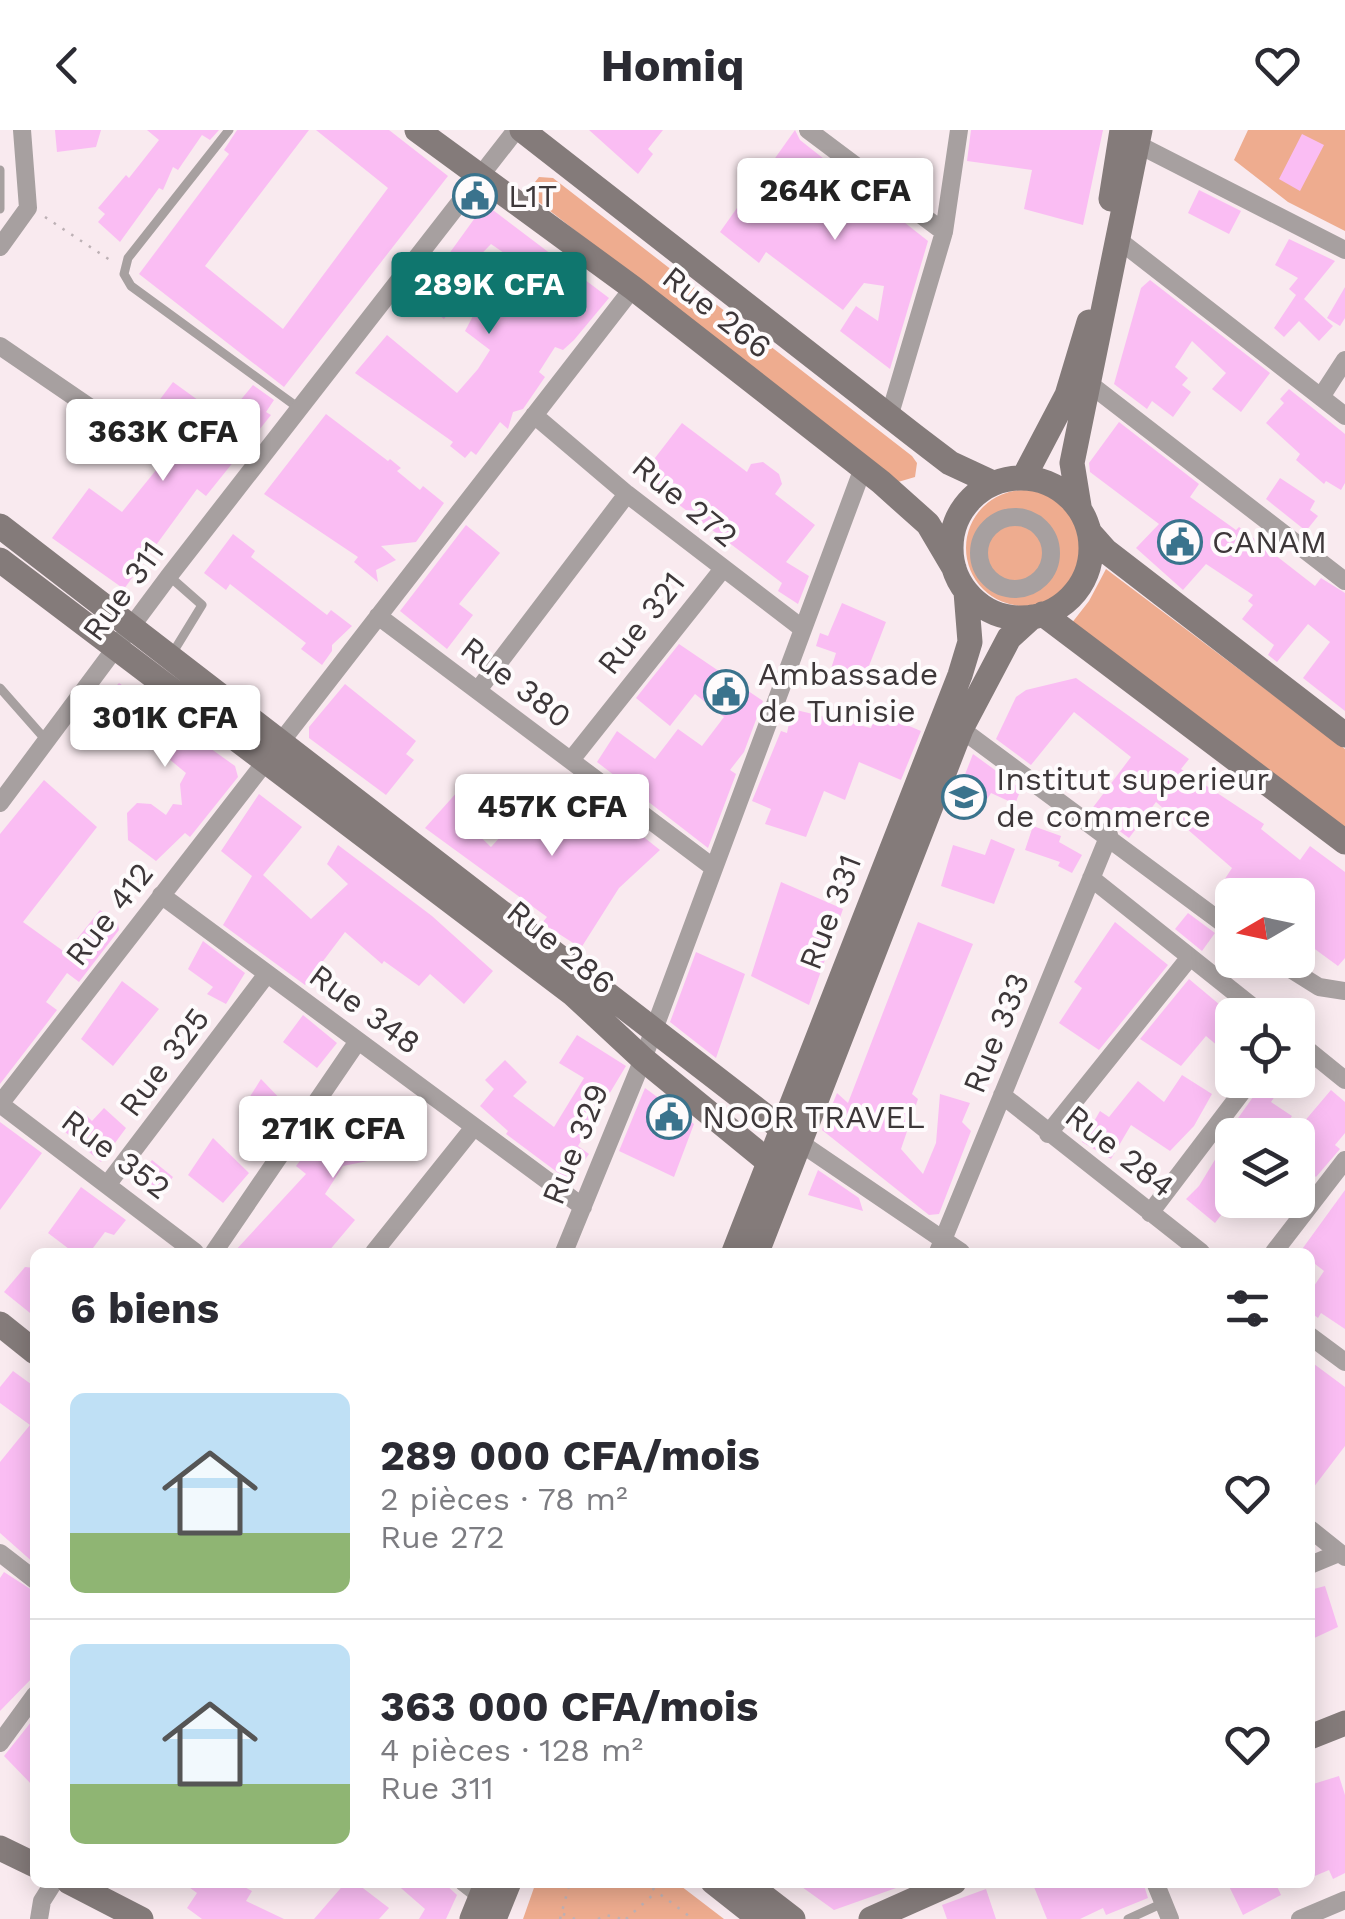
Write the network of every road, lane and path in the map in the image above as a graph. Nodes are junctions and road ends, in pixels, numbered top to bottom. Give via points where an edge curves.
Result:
1 (22, 130) edge
2 (229, 130) edge
3 (417, 130) edge
4 (519, 130) edge
5 (808, 130) edge
6 (959, 130) edge
7 (1134, 135) edge
8 (0, 170) edge
9 (480, 179) junction
10 (28, 208) junction
11 (0, 209) edge
12 (944, 232) junction
13 (1120, 241) junction
14 (0, 248) edge
15 (1345, 250) edge
16 (124, 274) junction
17 (634, 288) junction
18 (0, 346) edge
19 (1345, 360) edge
20 (1091, 385) junction
21 (1320, 397) junction
22 (300, 410) junction
23 (98, 413) dead end
24 (890, 414) junction
25 (534, 415) junction
26 (1345, 416) edge
27 (863, 468) junction
28 (1024, 477) junction
29 (992, 483) junction
30 (627, 494) junction
31 (1078, 506) junction
32 (0, 526) edge
33 (1090, 533) junction
34 (0, 560) edge
35 (954, 568) junction
36 (722, 570) junction
37 (169, 576) junction
38 (989, 578) joint
39 (1345, 581) edge
40 (966, 592) junction
41 (378, 616) junction
42 (1038, 616) junction
43 (132, 627) junction
44 (803, 629) junction
45 (118, 650) junction
46 (170, 656) junction
47 (0, 688) edge
48 (478, 690) junction
49 (962, 729) junction
50 (1345, 735) edge
51 (47, 741) junction
52 (273, 751) junction
53 (571, 760) junction
54 (0, 803) edge
55 (1109, 836) junction
56 (1345, 842) edge
57 (714, 868) junction
58 (1091, 878) junction
59 (161, 895) junction
60 (1215, 917) edge
61 (1190, 956) junction
62 (267, 974) junction
63 (1305, 978) edge
64 (1345, 991) edge
65 (1243, 998) edge
66 (652, 1033) junction
67 (358, 1041) junction
68 (1315, 1056) edge
69 (643, 1058) junction
70 (1345, 1080) edge
71 (1002, 1095) junction
72 (1237, 1098) edge
73 (0, 1104) edge
74 (474, 1126) junction
75 (791, 1134) junction
76 (1048, 1134) junction
77 (1345, 1160) edge
78 (778, 1170) junction
79 (107, 1184) junction
80 (582, 1207) junction
81 (1150, 1213) junction
82 (941, 1246) edge
83 (189, 1248) edge
84 (217, 1248) edge
85 (377, 1248) edge
86 (566, 1248) edge
87 (736, 1248) edge
88 (758, 1248) edge
89 (1196, 1248) edge
90 (1277, 1248) edge
91 (0, 1306) edge
92 (0, 1324) edge
93 (30, 1329) edge
94 (1315, 1340) edge
95 (30, 1348) edge
96 (1345, 1362) edge
97 (1315, 1533) edge
98 (0, 1553) edge
99 (1342, 1555) edge
100 (1315, 1563) edge
101 (30, 1576) edge
102 (30, 1702) edge
103 (1345, 1723) edge
104 (1315, 1735) edge
105 (0, 1743) edge
106 (0, 1848) edge
107 (30, 1863) edge
108 (50, 1888) edge
109 (81, 1888) edge
110 (568, 1888) edge
111 (651, 1888) edge
112 (721, 1888) edge
113 (753, 1888) edge
114 (941, 1888) edge
115 (656, 1892) junction
116 (1345, 1900) edge
117 (1166, 1911) edge
118 (561, 1917) edge
119 (39, 1919) edge
120 (140, 1919) edge
121 (574, 1919) edge
122 (598, 1919) edge
123 (624, 1919) edge
124 (693, 1919) edge
125 (760, 1919) edge
126 (794, 1919) edge
127 (871, 1919) edge
128 (1128, 1919) edge
129 (1300, 1919) edge

1 - 10 street
2 - 16 lane via 128,258
3 - 9 street, Rue 266
4 - 9 street, Rue 311
4 - 24 street, Rue 266
5 - 12 street
6 - 12 street
7 - 13 street
7 - 15 street
7 - 28 street via 1068,395
8 - 11 lane
9 - 17 street, Rue 266
9 - 22 street, Rue 311
10 - 14 street
10 - 16 path
12 - 24 street
13 - 20 street
13 - 21 street
16 - 22 lane via 131,286
17 - 25 street, Rue 412
17 - 27 street, Rue 266
18 - 23 street
19 - 21 street
20 - 31 street via 1072,463
20 - 39 street
21 - 26 street
22 - 37 street, Rue 311
24 - 29 street, Rue 266 via 950,462
25 - 30 street, Rue 272
25 - 41 street, Rue 412
27 - 35 street, Rue 266 via 928,524
27 - 44 street, Rue 329
28 - 29 street
28 - 31 street via 1054,486
29 - 35 street via 957,518
30 - 36 street, Rue 272
30 - 48 street
31 - 33 street
32 - 43 street
33 - 42 street, Rue 331 via 1090,562 1079,589 1058,609
33 - 50 street
34 - 45 street, Rue 286
35 - 40 street, Rue 266
36 - 44 street, Rue 272
36 - 53 street, Rue 321
37 - 43 street, Rue 311
37 - 46 lane via 202,605
38 - 38 street via 979,545 992,524 1016,516 1039,525 1051,547 1041,579 1020,589
40 - 42 street via 995,614
40 - 75 street, Rue 331 via 970,642 960,674
41 - 48 street, Rue 380
41 - 52 street, Rue 412
42 - 49 street, Rue 331 via 1009,638
42 - 56 street
43 - 45 street, Rue 311
43 - 46 street
44 - 57 street, Rue 329
45 - 51 street, Rue 311
45 - 52 street, Rue 286
46 - 52 street
47 - 51 lane
48 - 53 street, Rue 380
49 - 55 street
49 - 75 street, Rue 331
51 - 54 street, Rue 311
52 - 59 street, Rue 412
52 - 66 street
52 - 69 street, Rue 286
53 - 57 street, Rue 380
55 - 58 street, Rue 333
55 - 60 street
57 - 66 street, Rue 329
58 - 61 street
58 - 71 street, Rue 333
59 - 62 street, Rue 348
59 - 73 street, Rue 412
61 - 65 street
61 - 76 street
62 - 67 street, Rue 348
62 - 79 street, Rue 325
63 - 64 street
66 - 69 street, Rue 329
66 - 75 street
67 - 74 street, Rue 348
67 - 84 street
68 - 70 street
69 - 78 street, Rue 286
69 - 80 street, Rue 329
71 - 76 street, Rue 284
71 - 82 street, Rue 333
72 - 81 street
73 - 79 street, Rue 352
74 - 80 street, Rue 348
74 - 85 street
75 - 78 street, Rue 331
75 - 82 street
76 - 81 street, Rue 284
77 - 90 street
78 - 87 street, Rue 331
78 - 88 street, Rue 331
79 - 83 street, Rue 352
80 - 86 street, Rue 329
81 - 89 street, Rue 284
91 - 93 street
92 - 95 street
94 - 96 street
97 - 99 street
98 - 101 street
99 - 100 street
102 - 105 street
103 - 104 street
106 - 107 street
108 - 119 street
109 - 120 street
110 - 118 path
111 - 115 path
112 - 125 street
113 - 126 street
114 - 127 street
115 - 123 path
115 - 124 path
116 - 129 street
117 - 128 lane
118 - 121 path
122 - 123 path

